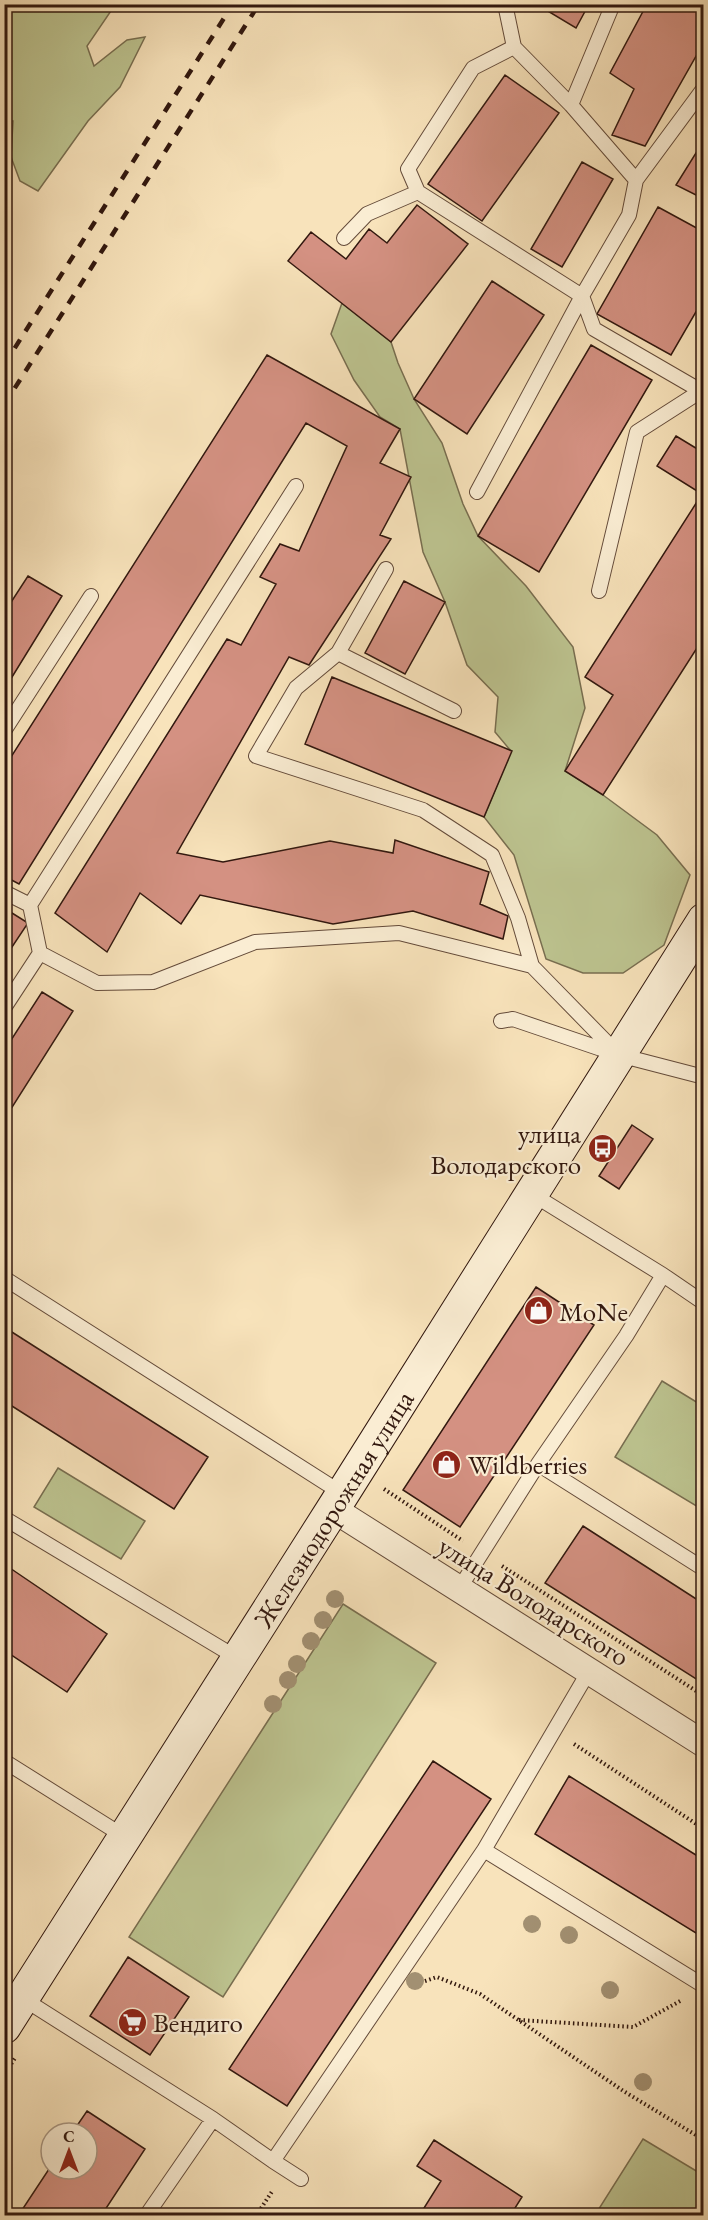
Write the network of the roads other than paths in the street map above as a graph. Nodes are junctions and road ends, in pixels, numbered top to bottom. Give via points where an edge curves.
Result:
1 (505, 4) edge
2 (613, 4) edge
3 (514, 47) junction
4 (704, 88) edge
5 (571, 105) junction
6 (636, 180) junction
7 (418, 192) junction
8 (344, 238) dead end
9 (582, 296) junction
10 (702, 392) edge
11 (296, 486) dead end
12 (477, 492) dead end
13 (386, 569) dead end
14 (599, 591) dead end
15 (91, 596) dead end
16 (338, 653) junction
17 (454, 711) dead end
18 (4, 731) edge
19 (4, 892) edge
20 (30, 905) junction
21 (704, 920) edge
22 (40, 953) junction
23 (532, 966) junction
24 (4, 1008) edge
25 (501, 1021) dead end
26 (619, 1055) junction
27 (704, 1077) edge
28 (532, 1194) junction
29 (663, 1275) junction
30 (4, 1278) edge
31 (704, 1303) edge
32 (538, 1464) junction
33 (338, 1502) junction
34 (4, 1518) edge
35 (704, 1569) edge
36 (459, 1589) junction
37 (239, 1659) junction
38 (589, 1671) junction
39 (704, 1744) edge
40 (4, 1761) edge
41 (125, 1837) junction
42 (484, 1850) junction
43 (704, 1986) edge
44 (9, 2018) edge
45 (213, 2119) junction
46 (273, 2160) junction
47 (302, 2179) dead end
48 (146, 2216) edge

1 - 3 lane
2 - 5 lane
3 - 5 lane
3 - 7 lane via 473,68 408,169
4 - 6 lane
5 - 6 lane
6 - 9 lane via 629,215
7 - 8 lane via 367,214
7 - 9 lane
9 - 10 lane via 594,329
9 - 12 lane
10 - 14 lane via 637,432
11 - 20 lane
13 - 16 lane
15 - 18 lane
16 - 17 lane
16 - 23 lane via 296,688 256,756 423,810 492,855 518,918
19 - 20 lane
20 - 22 lane
21 - 26 main road, Железнодорожная улица
22 - 23 lane via 97,983 153,982 255,942 399,933
22 - 24 lane
23 - 26 lane
25 - 26 lane via 513,1019
26 - 27 lane
26 - 28 main road, Железнодорожная улица
28 - 29 lane
28 - 33 main road, Железнодорожная улица
29 - 31 lane
29 - 32 lane
30 - 33 lane
32 - 35 lane
32 - 36 lane
33 - 36 street, улица Володарского
33 - 37 main road, Железнодорожная улица
34 - 37 lane
36 - 38 street, улица Володарского
37 - 41 main road, Железнодорожная улица
38 - 39 street, улица Володарского
38 - 42 lane
40 - 41 lane
41 - 44 main road, Железнодорожная улица
42 - 43 lane
42 - 46 lane
44 - 45 lane
45 - 46 lane
45 - 48 lane
46 - 47 lane

